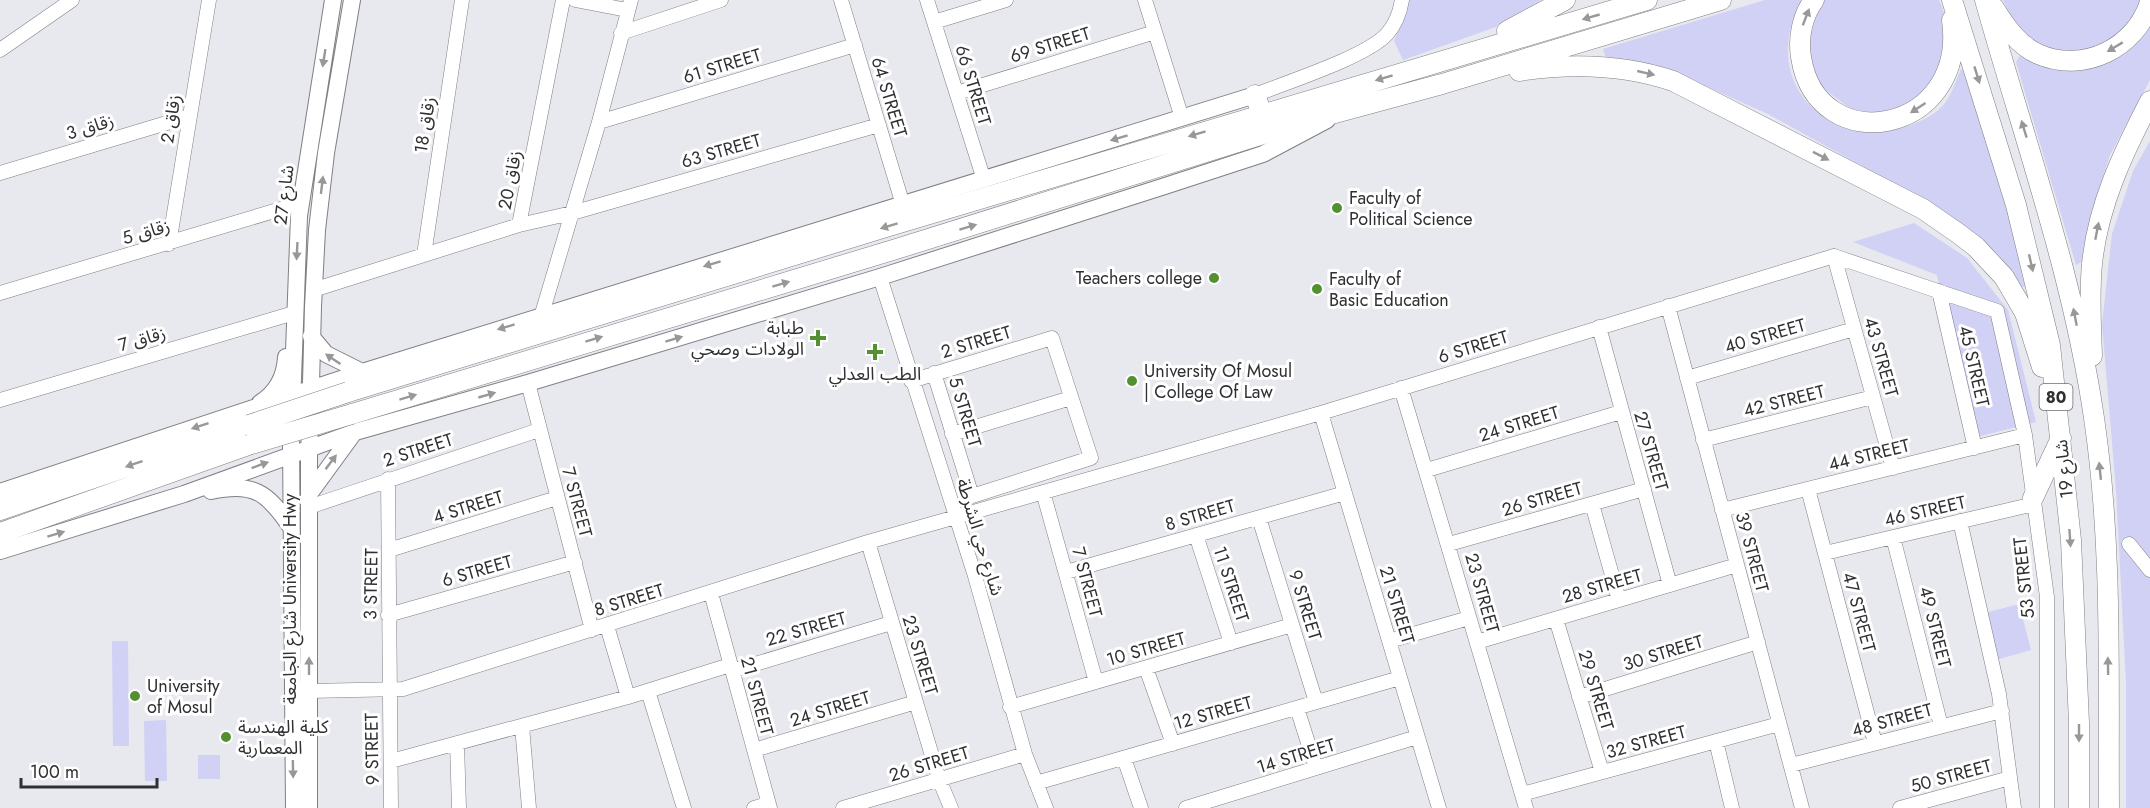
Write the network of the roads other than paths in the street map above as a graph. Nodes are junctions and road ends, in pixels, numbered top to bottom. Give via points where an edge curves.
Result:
1 (72, 0) edge
2 (209, 0) edge
3 (333, 0) edge
4 (352, 0) edge
5 (462, 0) edge
6 (562, 0) edge
7 (575, 0) edge
8 (721, 0) edge
9 (841, 0) edge
10 (927, 0) edge
11 (1006, 0) edge
12 (1145, 0) edge
13 (1402, 0) edge
14 (1565, 0) edge
15 (1647, 0) edge
16 (1721, 0) edge
17 (1814, 0) edge
18 (1951, 0) edge
19 (1985, 0) edge
20 (1990, 0) edge
21 (2150, 2) edge
22 (629, 5) edge
23 (934, 22) junction
24 (1155, 32) junction
25 (621, 33) junction
26 (855, 45) junction
27 (0, 50) edge
28 (1427, 65) junction
29 (1442, 84) junction
30 (957, 93) junction
31 (1255, 95) junction
32 (2150, 101) edge
33 (1262, 114) junction
34 (1338, 114) junction
35 (190, 116) junction
36 (1182, 118) junction
37 (599, 122) junction
38 (879, 125) junction
39 (0, 173) edge
40 (984, 180) junction
41 (301, 203) junction
42 (903, 205) junction
43 (572, 213) junction
44 (519, 225) junction
45 (169, 244) junction
46 (424, 255) junction
47 (1834, 256) junction
48 (880, 277) junction
49 (314, 290) junction
50 (1939, 291) junction
51 (0, 293) edge
52 (1668, 306) junction
53 (294, 313) junction
54 (541, 317) junction
55 (1599, 327) junction
56 (1854, 329) junction
57 (311, 336) junction
58 (362, 372) junction
59 (934, 373) junction
60 (1687, 378) junction
61 (911, 381) junction
62 (528, 383) junction
63 (1401, 388) junction
64 (310, 390) junction
65 (292, 396) junction
66 (1873, 397) junction
67 (1071, 398) junction
68 (0, 400) edge
69 (1321, 412) junction
70 (1621, 412) junction
71 (2094, 415) junction
72 (249, 418) junction
73 (353, 423) junction
74 (539, 430) junction
75 (2060, 430) junction
76 (952, 434) junction
77 (2025, 435) junction
78 (1704, 440) junction
79 (310, 448) junction
80 (1975, 448) junction
81 (291, 454) junction
82 (1893, 468) junction
83 (1427, 470) junction
84 (388, 479) junction
85 (1644, 489) junction
86 (1808, 489) junction
87 (0, 492) edge
88 (1044, 492) junction
89 (184, 494) junction
90 (1345, 494) junction
91 (557, 498) junction
92 (309, 500) junction
93 (2034, 501) junction
94 (1592, 504) junction
95 (0, 510) edge
96 (1722, 510) junction
97 (956, 515) junction
98 (1259, 518) junction
99 (1960, 521) junction
100 (290, 526) junction
101 (0, 533) edge
102 (1196, 535) junction
103 (1893, 537) junction
104 (868, 542) junction
105 (1449, 544) junction
106 (2129, 544) dead end
107 (389, 550) junction
108 (0, 551) edge
109 (1825, 553) junction
110 (575, 562) junction
111 (1737, 565) junction
112 (2150, 570) edge
113 (1065, 572) junction
114 (1670, 585) junction
115 (711, 593) junction
116 (1619, 600) junction
117 (388, 615) junction
118 (1469, 618) junction
119 (1556, 619) junction
120 (891, 623) junction
121 (1292, 625) junction
122 (607, 626) junction
123 (592, 630) junction
124 (1389, 641) junction
125 (1477, 642) junction
126 (1758, 642) junction
127 (1231, 643) junction
128 (731, 668) junction
129 (1146, 668) junction
130 (1400, 678) junction
131 (1096, 682) junction
132 (388, 689) junction
133 (309, 691) junction
134 (648, 691) junction
135 (628, 697) junction
136 (1579, 697) junction
137 (916, 702) junction
138 (1316, 702) junction
139 (1010, 706) junction
140 (1297, 708) junction
141 (2002, 711) junction
142 (1779, 724) junction
143 (522, 726) junction
144 (1941, 726) junction
145 (1417, 737) junction
146 (1716, 741) junction
147 (457, 743) junction
148 (1875, 743) junction
149 (1173, 744) junction
150 (754, 750) junction
151 (1024, 754) junction
152 (1124, 758) junction
153 (391, 760) junction
154 (1791, 765) junction
155 (1316, 768) junction
156 (1602, 772) junction
157 (2010, 778) junction
158 (939, 779) junction
159 (1036, 783) junction
160 (1522, 794) junction
161 (2078, 802) edge
162 (769, 806) edge
163 (862, 806) edge
164 (294, 808) edge
165 (309, 808) edge
166 (391, 808) edge
167 (459, 808) edge
168 (529, 808) edge
169 (684, 808) edge
170 (754, 808) edge
171 (843, 808) edge
172 (951, 808) edge
173 (1046, 808) edge
174 (1141, 808) edge
175 (1186, 808) edge
176 (1439, 808) edge
177 (1526, 808) edge
178 (1732, 808) edge
179 (1802, 808) edge
180 (1900, 808) edge
181 (2014, 808) edge
182 (2047, 808) edge
183 (2109, 808) edge

1 - 27 street
2 - 35 street, زقاق 2
3 -> 41 main road, شارع 27
49 -> 4 main road, شارع 27 via 326,153
5 - 46 street, زقاق 18
6 - 44 street, زقاق 20
7 - 22 street
8 - 25 street
9 - 26 street, 64 STREET
10 - 23 street, 66 STREET
11 - 23 street
12 - 24 street
13 - 31 street via 1396,20 1379,40 1351,56
14 - 28 highway via 1513,28
15 -> 28 highway
16 - 29 highway
18 -> 17 highway via 1954,40 1950,68 1943,82 1923,106 1908,115 1879,122 1837,113 1808,79 1800,50 1801,33
18 -> 75 highway, شارع 19 / 80 via 2027,246 2050,345
71 -> 19 highway, شارع 19 / 80 via 2056,236
21 -> 20 highway via 2142,21 2125,41 2098,57 2066,60 2037,53 2025,45 2011,33
22 - 25 street
23 - 30 street, 66 STREET
24 - 30 street, 69 STREET
24 - 36 street
25 - 37 street
26 - 37 street, 61 STREET
26 - 38 street, 64 STREET
28 -> 33 highway
29 - 34 highway
29 -> 75 highway via 1553,66 1603,66 1652,74 1702,94 1923,209 1976,247 2004,277 2032,331
30 - 40 street, 66 STREET
31 - 33 highway
31 - 36 main road
71 -> 32 highway via 2094,247 2112,180
33 -> 72 highway, bridge via 348,392
34 - 48 main road via 1263,154
73 -> 34 highway via 893,250
35 - 39 street, زقاق 3
35 - 45 street, زقاق 2
36 -> 40 main road
37 - 43 street
38 - 42 street, 64 STREET
38 - 43 street, 63 STREET
40 - 42 main road
41 - 45 street, زقاق 5
41 -> 53 main road, شارع 27
42 -> 54 main road
43 - 44 street, 63 STREET
43 - 54 street
44 - 46 street, زقاق 20
45 - 51 street, زقاق 5
46 - 49 street, زقاق 20
47 - 50 street
47 - 52 street, 6 STREET
47 - 56 street, 43 STREET
48 - 61 street, شارع حي الشرطة
62 -> 48 main road
49 - 57 main road, شارع 27
50 - 77 street, 53 STREET via 1997,311
50 - 80 street, 45 STREET
52 - 55 street, 6 STREET
52 - 60 street, 39 STREET
53 - 65 main road, شارع 27
53 - 68 street, زقاق 7
53 - 72 main road via 288,326 282,377
54 -> 58 main road
55 - 63 street, 6 STREET
55 - 70 street, 27 STREET
56 - 60 street, 40 STREET
56 - 66 street, 43 STREET
58 -> 57 main road via 326,354
57 - 64 main road, شارع 27
58 - 64 main road
59 - 61 street, 2 STREET
59 - 67 street, 2 STREET via 1052,338
59 - 76 street, 5 STREET
60 - 78 street, 39 STREET
61 - 97 street, شارع حي الشرطة
73 -> 62 main road
62 - 74 street, 7 STREET
63 - 69 street, 6 STREET
63 - 83 street, 23 STREET
64 - 65 main road
64 - 79 main road, شارع الجامعة University Hwy
65 - 72 main road
65 - 81 main road, شارع الجامعة University Hwy
66 - 78 street, 42 STREET
66 - 82 street, 43 STREET
67 - 76 street
67 - 76 street, 5 STREET via 1091,458 972,496
69 - 88 street, 6 STREET
69 - 90 street, 21 STREET
70 - 83 street, 24 STREET
70 - 85 street, 27 STREET
183 -> 71 highway, شارع 19 / 80 via 2106,557
72 -> 87 main road
72 -> 95 highway
73 - 79 main road
92 -> 73 main road
73 - 101 highway, bridge via 248,445
74 - 84 street, 2 STREET
74 - 91 street, 7 STREET
75 - 93 highway
75 -> 161 highway, شارع 19 / 80 via 2071,551 2079,723
77 - 80 street, 44 STREET
77 - 93 street, 53 STREET
78 - 96 street, 39 STREET
79 - 81 main road
79 - 92 main road, شارع الجامعة University Hwy
80 - 82 street, 44 STREET
89 -> 81 main road
81 - 100 main road, شارع الجامعة University Hwy
82 - 86 street, 44 STREET
83 - 105 street, 23 STREET
84 - 92 street, 2 STREET
84 - 107 street, 3 STREET
85 - 94 street, 26 STREET
85 - 114 street, 27 STREET
86 - 96 street, 44 STREET
86 - 109 street, 47 STREET
88 - 97 street, 6 STREET
88 - 113 street, 7 STREET
89 - 100 main road via 229,487 253,489 278,507
108 -> 89 main road
90 - 98 street, 8 STREET
90 - 124 street, 21 STREET
91 - 107 street, 4 STREET
91 - 110 street, 7 STREET
133 -> 92 main road, شارع الجامعة University Hwy
93 - 99 street, 46 STREET
93 - 182 street, 53 STREET via 2047,597
94 - 105 street, 26 STREET
94 - 116 street
96 - 111 street, 39 STREET
97 - 104 street, 8 STREET
97 - 139 street, شارع حي الشرطة
98 - 102 street, 8 STREET
98 - 121 street, 9 STREET
99 - 103 street, 46 STREET
99 - 141 street
100 -> 164 main road, شارع الجامعة University Hwy
102 - 113 street, 8 STREET
102 - 127 street, 11 STREET
103 - 109 street, 46 STREET
103 - 144 street, 49 STREET
104 - 115 street, 8 STREET
104 - 120 street, 23 STREET
105 - 118 street, 23 STREET
106 - 112 street
107 - 117 street, 3 STREET
109 - 148 street, 47 STREET
110 - 117 street, 6 STREET
110 - 123 street, 7 STREET
111 - 114 street, 28 STREET
111 - 126 street, 39 STREET
113 - 131 street, 7 STREET
114 - 116 street, 28 STREET
115 - 122 street, 8 STREET
115 - 128 street, 21 STREET
116 - 119 street, 28 STREET
117 - 132 street, 3 STREET
118 - 124 street
118 - 125 street, 23 STREET
119 - 125 street, 28 STREET
119 - 136 street, 29 STREET
120 - 128 street, 22 STREET
120 - 137 street, 23 STREET
121 - 127 street, 10 STREET
121 - 138 street, 9 STREET
122 - 123 street, 8 STREET
122 - 135 street
123 - 132 street, 8 STREET via 403,689
124 - 130 street, 21 STREET
125 - 160 street, 23 STREET
126 - 136 street, 30 STREET
126 - 142 street, 39 STREET
127 - 129 street, 10 STREET
128 - 134 street, 22 STREET
128 - 150 street, 21 STREET
129 - 131 street, 10 STREET
129 - 149 street
130 - 138 street, 12 STREET
130 - 145 street, 21 STREET
131 - 139 street, 10 STREET
132 - 133 street, 8 STREET
132 - 153 street, 9 STREET
133 - 165 main road, شارع الجامعة University Hwy
134 - 135 street, 22 STREET
134 - 169 street
135 - 143 street, 22 STREET
136 - 156 street, 29 STREET
137 - 150 street, 24 STREET
137 - 158 street, 23 STREET
138 - 140 street, 12 STREET
139 - 151 street, شارع حي الشرطة
140 - 149 street, 12 STREET
140 - 155 street
141 - 144 street, 48 STREET
141 - 157 street
142 - 146 street, 32 STREET
142 - 154 street, 39 STREET
143 - 147 street, 22 STREET
143 - 168 street
144 - 148 street, 48 STREET
145 - 155 street, 14 STREET
145 - 176 street, 21 STREET
146 - 156 street, 32 STREET
146 - 178 street
147 - 153 street, 22 STREET
147 - 167 street
148 - 154 street, 48 STREET
149 - 152 street, 12 STREET
150 - 162 street, 21 STREET
151 - 158 street, 26 STREET
151 - 159 street, شارع حي الشرطة
152 - 159 street, 12 STREET
152 - 174 street
153 - 166 street, 9 STREET
154 - 179 street, 39 STREET
155 - 175 street, 14 STREET
156 - 160 street, 32 STREET
157 - 180 street, 50 STREET
157 - 181 street
158 - 163 street, 26 STREET
158 - 172 street
159 - 173 street, شارع حي الشرطة
160 - 177 street, 23 STREET
162 - 170 street
163 - 171 street, 26 STREET

